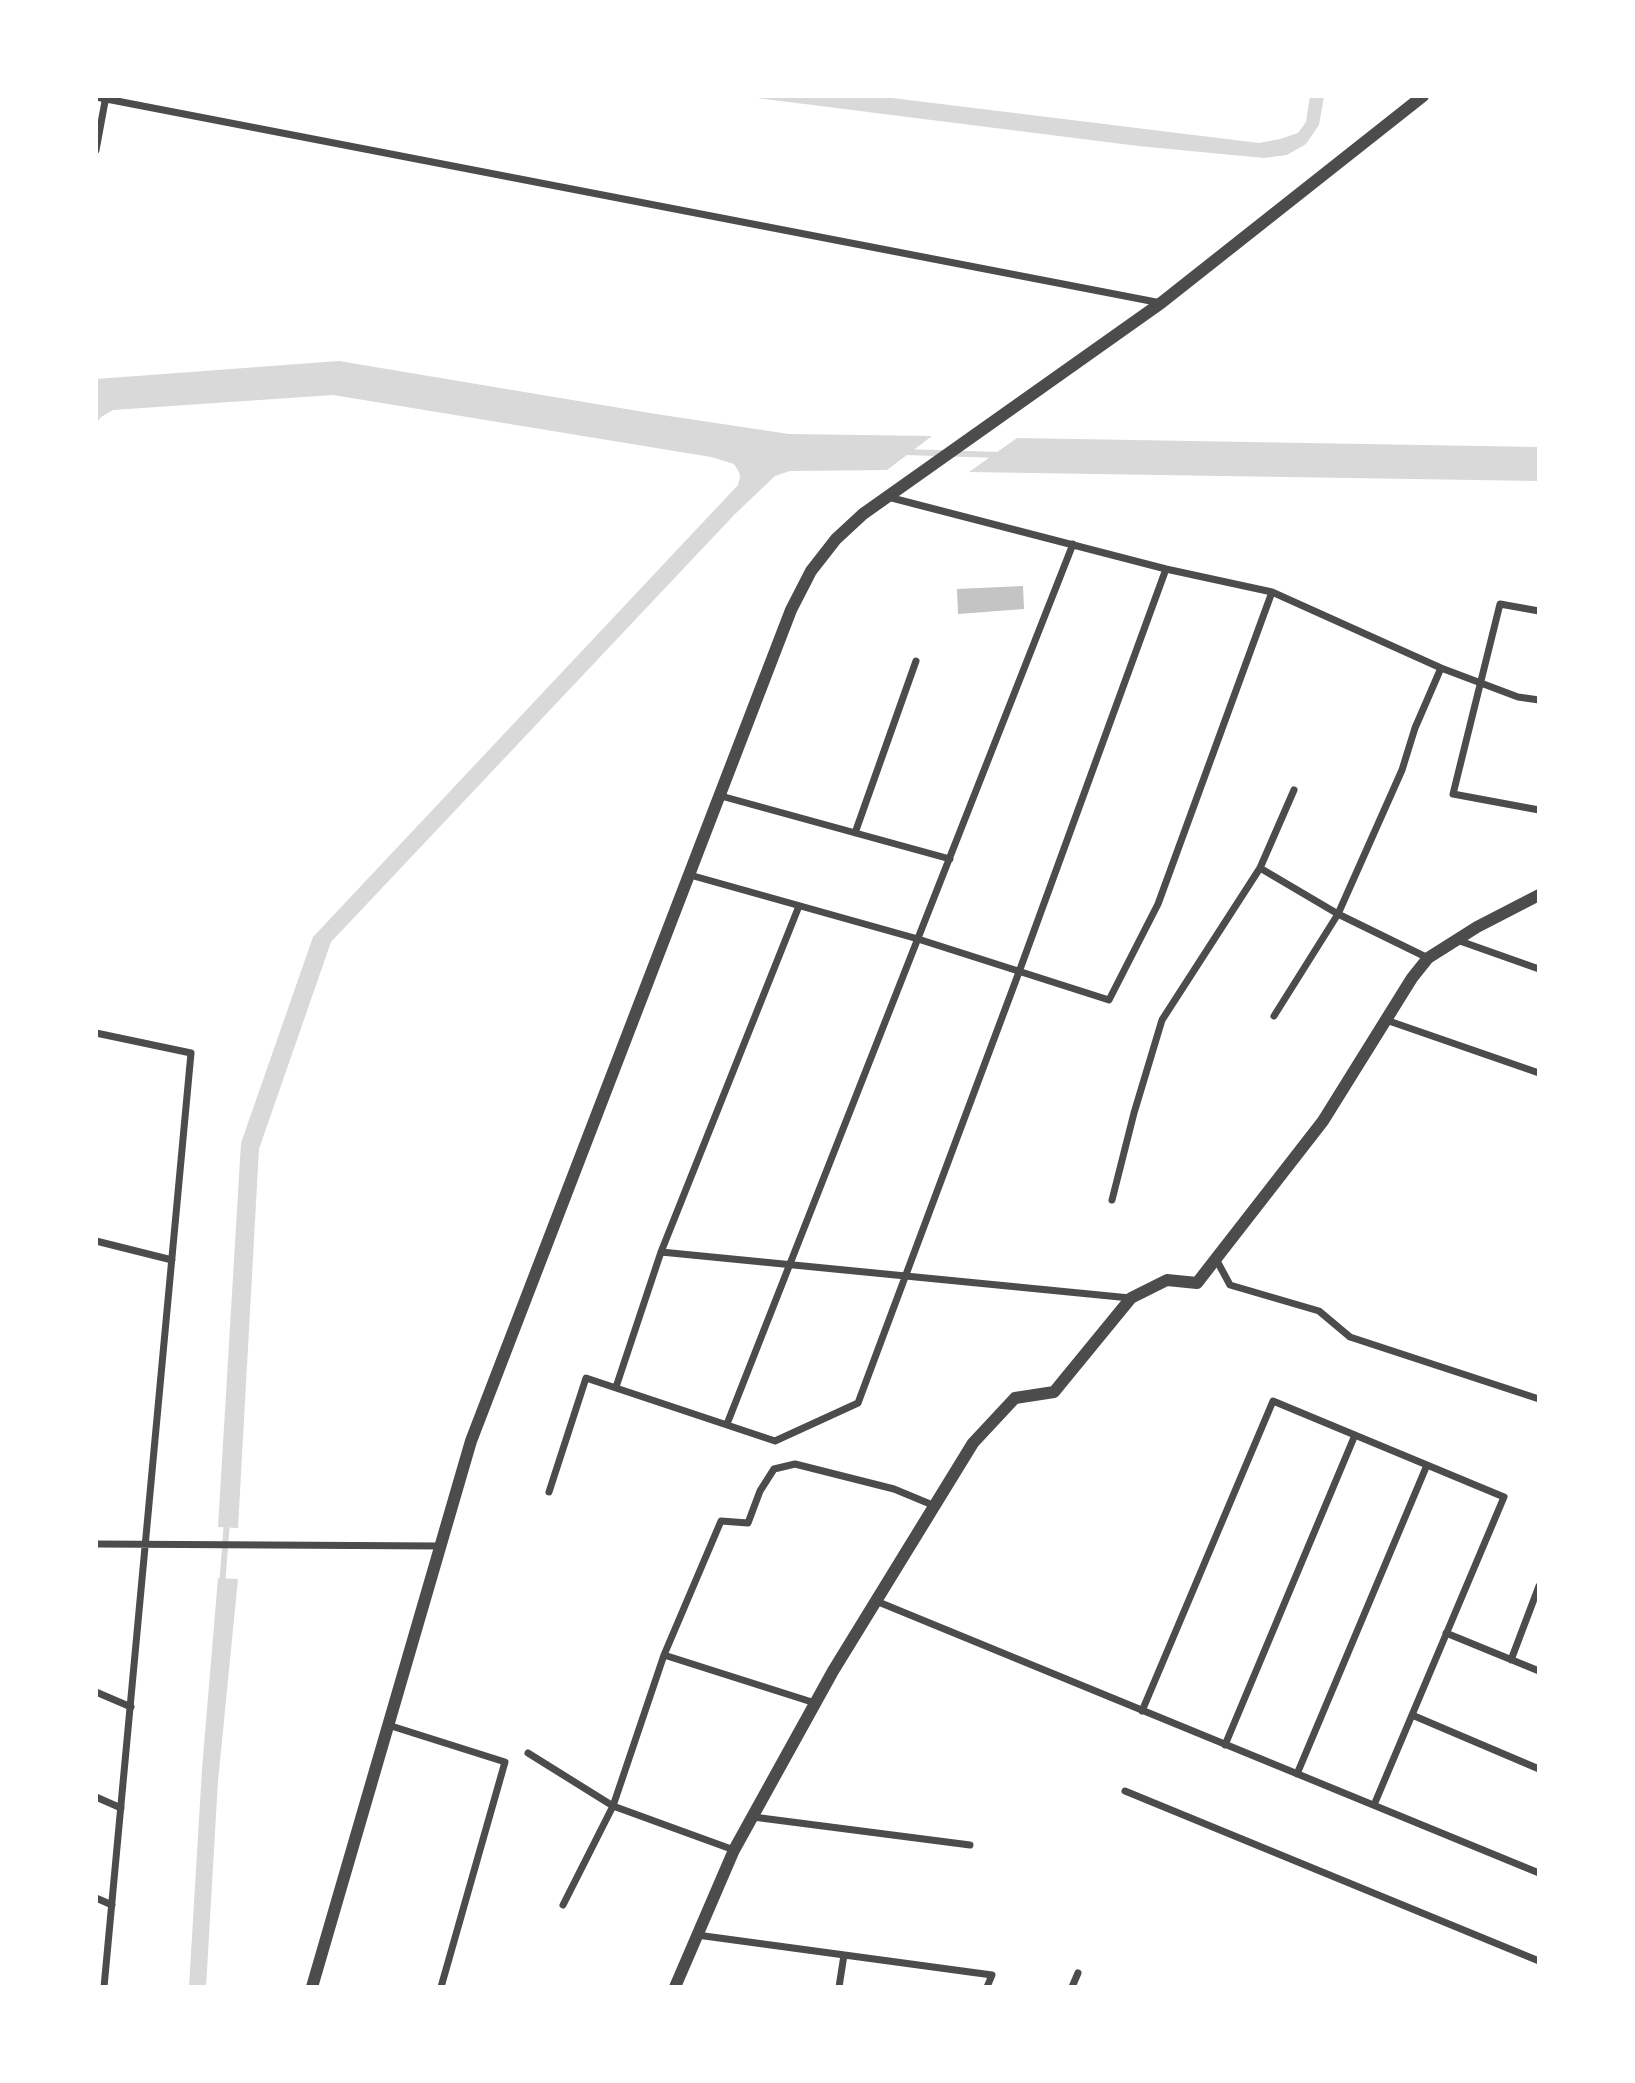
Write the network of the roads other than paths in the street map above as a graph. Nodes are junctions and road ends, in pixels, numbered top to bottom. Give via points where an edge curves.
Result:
1 (1423, 96) edge
2 (96, 97) edge
3 (106, 97) edge
4 (96, 150) edge
5 (1161, 303) junction
6 (888, 497) junction
7 (1073, 544) junction
8 (1166, 569) junction
9 (1272, 592) junction
10 (1539, 611) edge
11 (916, 661) dead end
12 (1441, 668) junction
13 (1539, 700) edge
14 (1294, 790) dead end
15 (720, 796) junction
16 (1539, 810) edge
17 (855, 833) junction
18 (950, 859) junction
19 (1260, 869) junction
20 (690, 876) junction
21 (1539, 895) edge
22 (799, 906) junction
23 (1338, 914) junction
24 (918, 939) junction
25 (1457, 940) junction
26 (1428, 958) junction
27 (1539, 969) edge
28 (1019, 972) junction
29 (1275, 1016) dead end
30 (1385, 1020) junction
31 (96, 1033) edge
32 (1539, 1073) edge
33 (1112, 1200) dead end
34 (96, 1241) edge
35 (660, 1252) junction
36 (1216, 1259) junction
37 (172, 1260) junction
38 (789, 1265) junction
39 (906, 1276) junction
40 (1131, 1298) junction
41 (616, 1387) junction
42 (1539, 1399) edge
43 (727, 1424) junction
44 (1355, 1435) junction
45 (1427, 1465) junction
46 (550, 1492) dead end
47 (935, 1506) junction
48 (96, 1544) edge
49 (146, 1544) junction
50 (440, 1546) junction
51 (1539, 1586) edge
52 (876, 1601) junction
53 (1446, 1633) junction
54 (664, 1655) junction
55 (1511, 1660) junction
56 (1539, 1671) edge
57 (96, 1692) edge
58 (815, 1703) junction
59 (131, 1707) junction
60 (1142, 1710) junction
61 (1412, 1716) junction
62 (388, 1725) junction
63 (1225, 1745) junction
64 (528, 1753) dead end
65 (1539, 1769) edge
66 (1297, 1774) junction
67 (1125, 1791) dead end
68 (96, 1797) edge
69 (613, 1805) junction
70 (1374, 1805) junction
71 (121, 1808) junction
72 (753, 1817) junction
73 (970, 1844) dead end
74 (734, 1850) junction
75 (1539, 1873) edge
76 (96, 1898) edge
77 (112, 1905) junction
78 (563, 1905) dead end
79 (697, 1935) junction
80 (844, 1955) junction
81 (1539, 1961) edge
82 (1078, 1973) dead end
83 (104, 1987) edge
84 (312, 1987) edge
85 (441, 1987) edge
86 (675, 1987) edge
87 (839, 1987) edge
88 (987, 1987) edge
89 (1072, 1987) edge

1 - 5 street
2 - 3 street
3 - 4 street
3 - 5 street
5 - 6 street
6 - 7 street
6 - 15 street via 836,539 800,590
7 - 8 street
7 - 18 street
8 - 9 street
8 - 28 street
9 - 12 street
9 - 28 street via 1158,904 1109,1000
10 - 16 street via 1500,604 1453,794
11 - 17 street
12 - 13 street via 1518,697
12 - 23 street
14 - 19 street
15 - 17 street
15 - 20 street
17 - 18 street
18 - 24 street
19 - 23 street
19 - 33 street via 1162,1020
20 - 22 street
20 - 50 street via 471,1441
21 - 25 street
22 - 24 street
22 - 35 street
23 - 26 street
23 - 29 street
24 - 28 street
24 - 38 street
25 - 26 street
25 - 27 street
26 - 30 street
28 - 39 street
30 - 32 street
30 - 36 street via 1323,1121
31 - 37 street via 191,1053
34 - 37 street
35 - 38 street
35 - 41 street
36 - 40 street via 1197,1283 1167,1280
36 - 42 street via 1230,1285 1320,1311 1350,1336
37 - 49 street
38 - 39 street
38 - 43 street
39 - 40 street
39 - 43 street via 858,1403 775,1441
40 - 47 street via 1054,1392 1016,1398 973,1443
41 - 43 street
41 - 46 street via 586,1378
44 - 45 street
44 - 60 street via 1273,1401
44 - 63 street
45 - 53 street via 1504,1497
45 - 66 street
47 - 52 street
47 - 54 street via 894,1489 794,1464 774,1469 748,1523 721,1521
48 - 49 street
49 - 50 street
49 - 59 street
50 - 62 street
51 - 55 street
52 - 58 street
52 - 60 street
53 - 55 street
53 - 61 street
54 - 58 street
54 - 69 street
55 - 56 street
57 - 59 street
58 - 72 street
59 - 71 street
60 - 63 street
61 - 65 street
61 - 70 street
62 - 84 street
62 - 85 street via 505,1762
63 - 66 street
64 - 69 street
66 - 70 street
67 - 81 street
68 - 71 street
69 - 74 street
69 - 78 street
70 - 75 street
71 - 77 street
72 - 73 street
72 - 74 street
74 - 79 street
76 - 77 street
77 - 83 street
79 - 80 street
79 - 86 street
80 - 87 street
80 - 88 street via 992,1975
82 - 89 street

